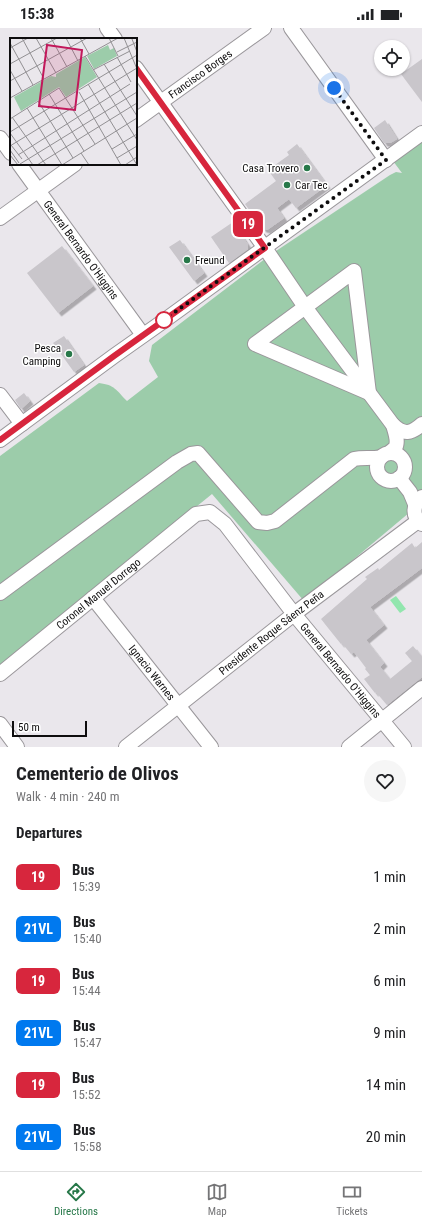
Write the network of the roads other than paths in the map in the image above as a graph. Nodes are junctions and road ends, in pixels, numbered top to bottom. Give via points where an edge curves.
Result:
1 (107, 28) edge
2 (264, 28) edge
3 (291, 28) edge
4 (114, 38) edge
5 (137, 69) edge
6 (161, 102) junction
7 (137, 119) edge
8 (422, 133) edge
9 (0, 138) edge
10 (10, 152) edge
11 (386, 160) junction
12 (20, 165) edge
13 (74, 165) edge
14 (38, 191) junction
15 (0, 218) edge
16 (265, 248) junction
17 (305, 307) junction
18 (143, 335) junction
19 (369, 393) junction
20 (0, 394) edge
21 (22, 424) junction
22 (422, 424) edge
23 (393, 425) junction
24 (0, 440) edge
25 (385, 455) junction
26 (399, 478) junction
27 (417, 497) edge
28 (196, 514) joint
29 (420, 523) edge
30 (0, 592) edge
31 (93, 598) junction
32 (294, 614) junction
33 (0, 674) edge
34 (422, 688) edge
35 (178, 706) junction
36 (381, 721) junction
37 (0, 724) edge
38 (17, 747) edge
39 (126, 747) edge
40 (211, 747) edge
41 (349, 747) edge
42 (404, 747) edge

1 - 4 street
2 - 6 street, Francisco Borges
3 - 11 street
5 - 6 street
6 - 7 street, Francisco Borges
6 - 16 street
8 - 11 street
9 - 10 street
11 - 16 street
12 - 14 street, General Bernardo O'Higgins
13 - 14 street
14 - 15 street
14 - 18 street, General Bernardo O'Higgins
16 - 17 street
16 - 18 street
17 - 19 street
17 - 19 street via 354,271
17 - 19 street via 255,344
18 - 21 street
19 - 23 street
20 - 21 street
21 - 24 street
22 - 23 street via 407,432 400,431
23 - 25 street via 396,433 395,448
25 - 26 street via 398,455 402,458 404,471
25 - 26 street via 377,469 382,477 390,480
25 - 30 street via 370,459 354,459 275,521 267,523 258,522 198,453 191,454
26 - 27 street
27 - 29 street via 414,512
28 - 31 street, Coronel Manuel Dorrego
28 - 32 street, General Bernardo O'Higgins via 210,512 224,524
29 - 32 street, Presidente Roque Sáenz Peña
31 - 33 street, Coronel Manuel Dorrego
31 - 35 street, Ignacio Warnes
32 - 35 street, Presidente Roque Sáenz Peña
32 - 36 street, General Bernardo O'Higgins
34 - 36 street
35 - 39 street, Presidente Roque Sáenz Peña
35 - 40 street, Ignacio Warnes
36 - 41 street
36 - 42 street, General Bernardo O'Higgins
37 - 38 street

